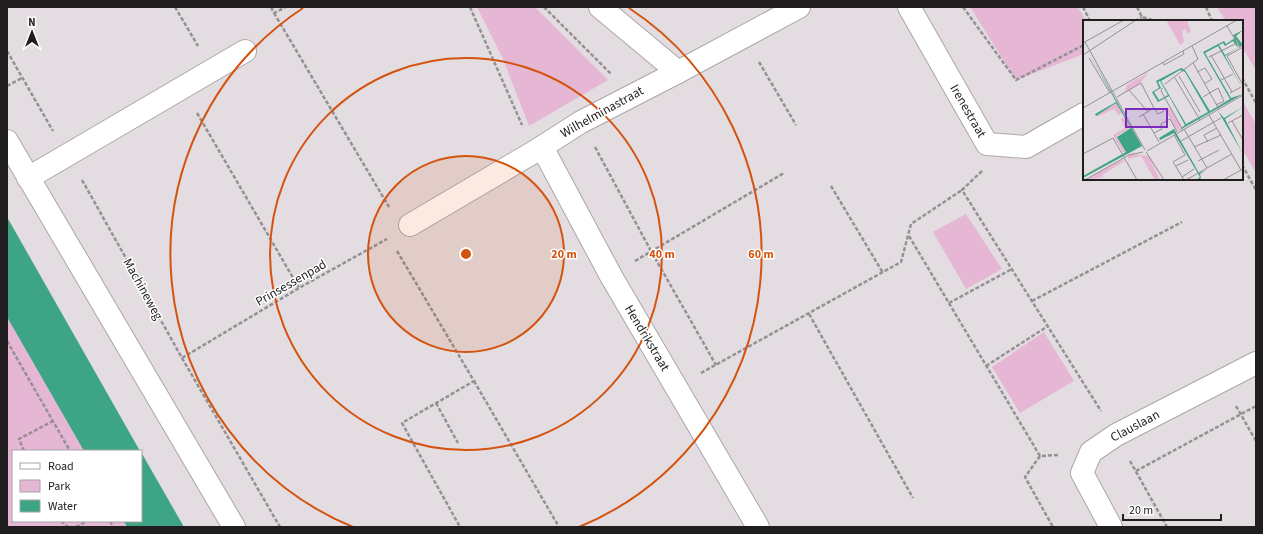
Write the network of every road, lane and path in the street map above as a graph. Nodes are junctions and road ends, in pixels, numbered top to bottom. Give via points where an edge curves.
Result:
1 (175, 7) edge
2 (271, 7) edge
3 (286, 7) edge
4 (470, 7) edge
5 (544, 7) edge
6 (600, 7) edge
7 (799, 7) edge
8 (909, 7) edge
9 (962, 7) edge
10 (1083, 7) edge
11 (1137, 7) edge
12 (1206, 7) edge
13 (274, 12) junction
14 (1142, 17) junction
15 (1090, 20) edge
16 (1137, 20) edge
17 (1152, 20) edge
18 (1212, 20) edge
19 (744, 37) junction
20 (1083, 46) edge
21 (7, 51) edge
22 (245, 51) dead end
23 (212, 70) junction
24 (678, 72) junction
25 (22, 78) junction
26 (1243, 80) edge
27 (7, 86) edge
28 (183, 88) junction
29 (632, 96) junction
30 (1256, 104) edge
31 (1083, 115) edge
32 (581, 122) junction
33 (796, 125) dead end
34 (7, 141) edge
35 (1008, 145) junction
36 (538, 149) junction
37 (67, 155) junction
38 (1243, 167) edge
39 (784, 173) dead end
40 (28, 178) junction
41 (831, 186) dead end
42 (962, 190) junction
43 (1256, 190) edge
44 (1182, 222) dead end
45 (406, 227) junction
46 (908, 236) junction
47 (389, 238) junction
48 (651, 251) junction
49 (1012, 269) junction
50 (882, 273) junction
51 (611, 276) junction
52 (299, 288) junction
53 (1032, 301) junction
54 (949, 303) junction
55 (809, 314) junction
56 (1048, 326) junction
57 (7, 341) edge
58 (182, 358) junction
59 (1256, 364) edge
60 (716, 365) junction
61 (986, 366) junction
62 (474, 381) junction
63 (1222, 381) junction
64 (676, 387) junction
65 (436, 403) junction
66 (1256, 406) edge
67 (1241, 414) junction
68 (53, 421) junction
69 (1116, 435) junction
70 (1256, 441) edge
71 (458, 443) dead end
72 (24, 450) edge
73 (69, 450) edge
74 (1091, 452) junction
75 (1040, 456) junction
76 (1136, 471) junction
77 (913, 498) dead end
78 (85, 522) edge
79 (76, 527) edge
80 (234, 527) edge
81 (280, 527) edge
82 (460, 527) edge
83 (559, 527) edge
84 (758, 527) edge
85 (1053, 527) edge
86 (1110, 527) edge
87 (1167, 527) edge

1 - 23 path
2 - 13 path
3 - 13 path
4 - 36 path
5 - 29 path
6 - 24 street
7 - 19 street, Wilhelminastraat
8 - 35 street, Irenestraat via 987,144
9 - 20 path via 1016,80
10 - 15 path
11 - 14 path
12 - 18 path
13 - 45 path
14 - 16 path
14 - 17 path
19 - 24 street, Wilhelminastraat
19 - 33 path
21 - 25 path, Machineweg
22 - 23 street
23 - 28 street
24 - 29 street, Wilhelminastraat
25 - 27 path
25 - 37 path, Machineweg
26 - 30 path
28 - 37 street
28 - 52 path
29 - 32 street, Wilhelminastraat
31 - 35 street, Irenestraat via 1026,147
32 - 36 street, Wilhelminastraat
32 - 48 path
34 - 40 street
35 - 42 path
36 - 45 street, Wilhelminastraat
36 - 51 street, Hendrikstraat
37 - 40 street
37 - 58 path, Machineweg
38 - 43 path
39 - 48 path
40 - 80 street
41 - 50 path
42 - 46 path via 911,224
42 - 49 path
44 - 53 path
45 - 47 path, Prinsessenpad
46 - 50 path via 901,262
46 - 54 path
47 - 52 path, Prinsessenpad
47 - 62 path
48 - 51 path
48 - 60 path
49 - 53 path
49 - 54 path
50 - 55 path
51 - 64 street, Hendrikstraat
52 - 58 path, Prinsessenpad
53 - 56 path
54 - 61 path
55 - 60 path
55 - 77 path
56 - 61 path
56 - 69 path
57 - 68 path
58 - 81 path, Machineweg
59 - 63 street, Clauslaan
60 - 64 path
61 - 75 path
62 - 65 path
62 - 83 path
63 - 67 path
63 - 69 street, Clauslaan
64 - 84 street, Hendrikstraat
65 - 71 path
65 - 82 path via 402,423
66 - 67 path
67 - 70 path
67 - 76 path
68 - 72 path via 19,439
68 - 73 path
69 - 74 street, Clauslaan
69 - 76 path
74 - 75 path
74 - 86 street via 1082,473
75 - 85 path via 1025,477
76 - 87 path
78 - 79 path

